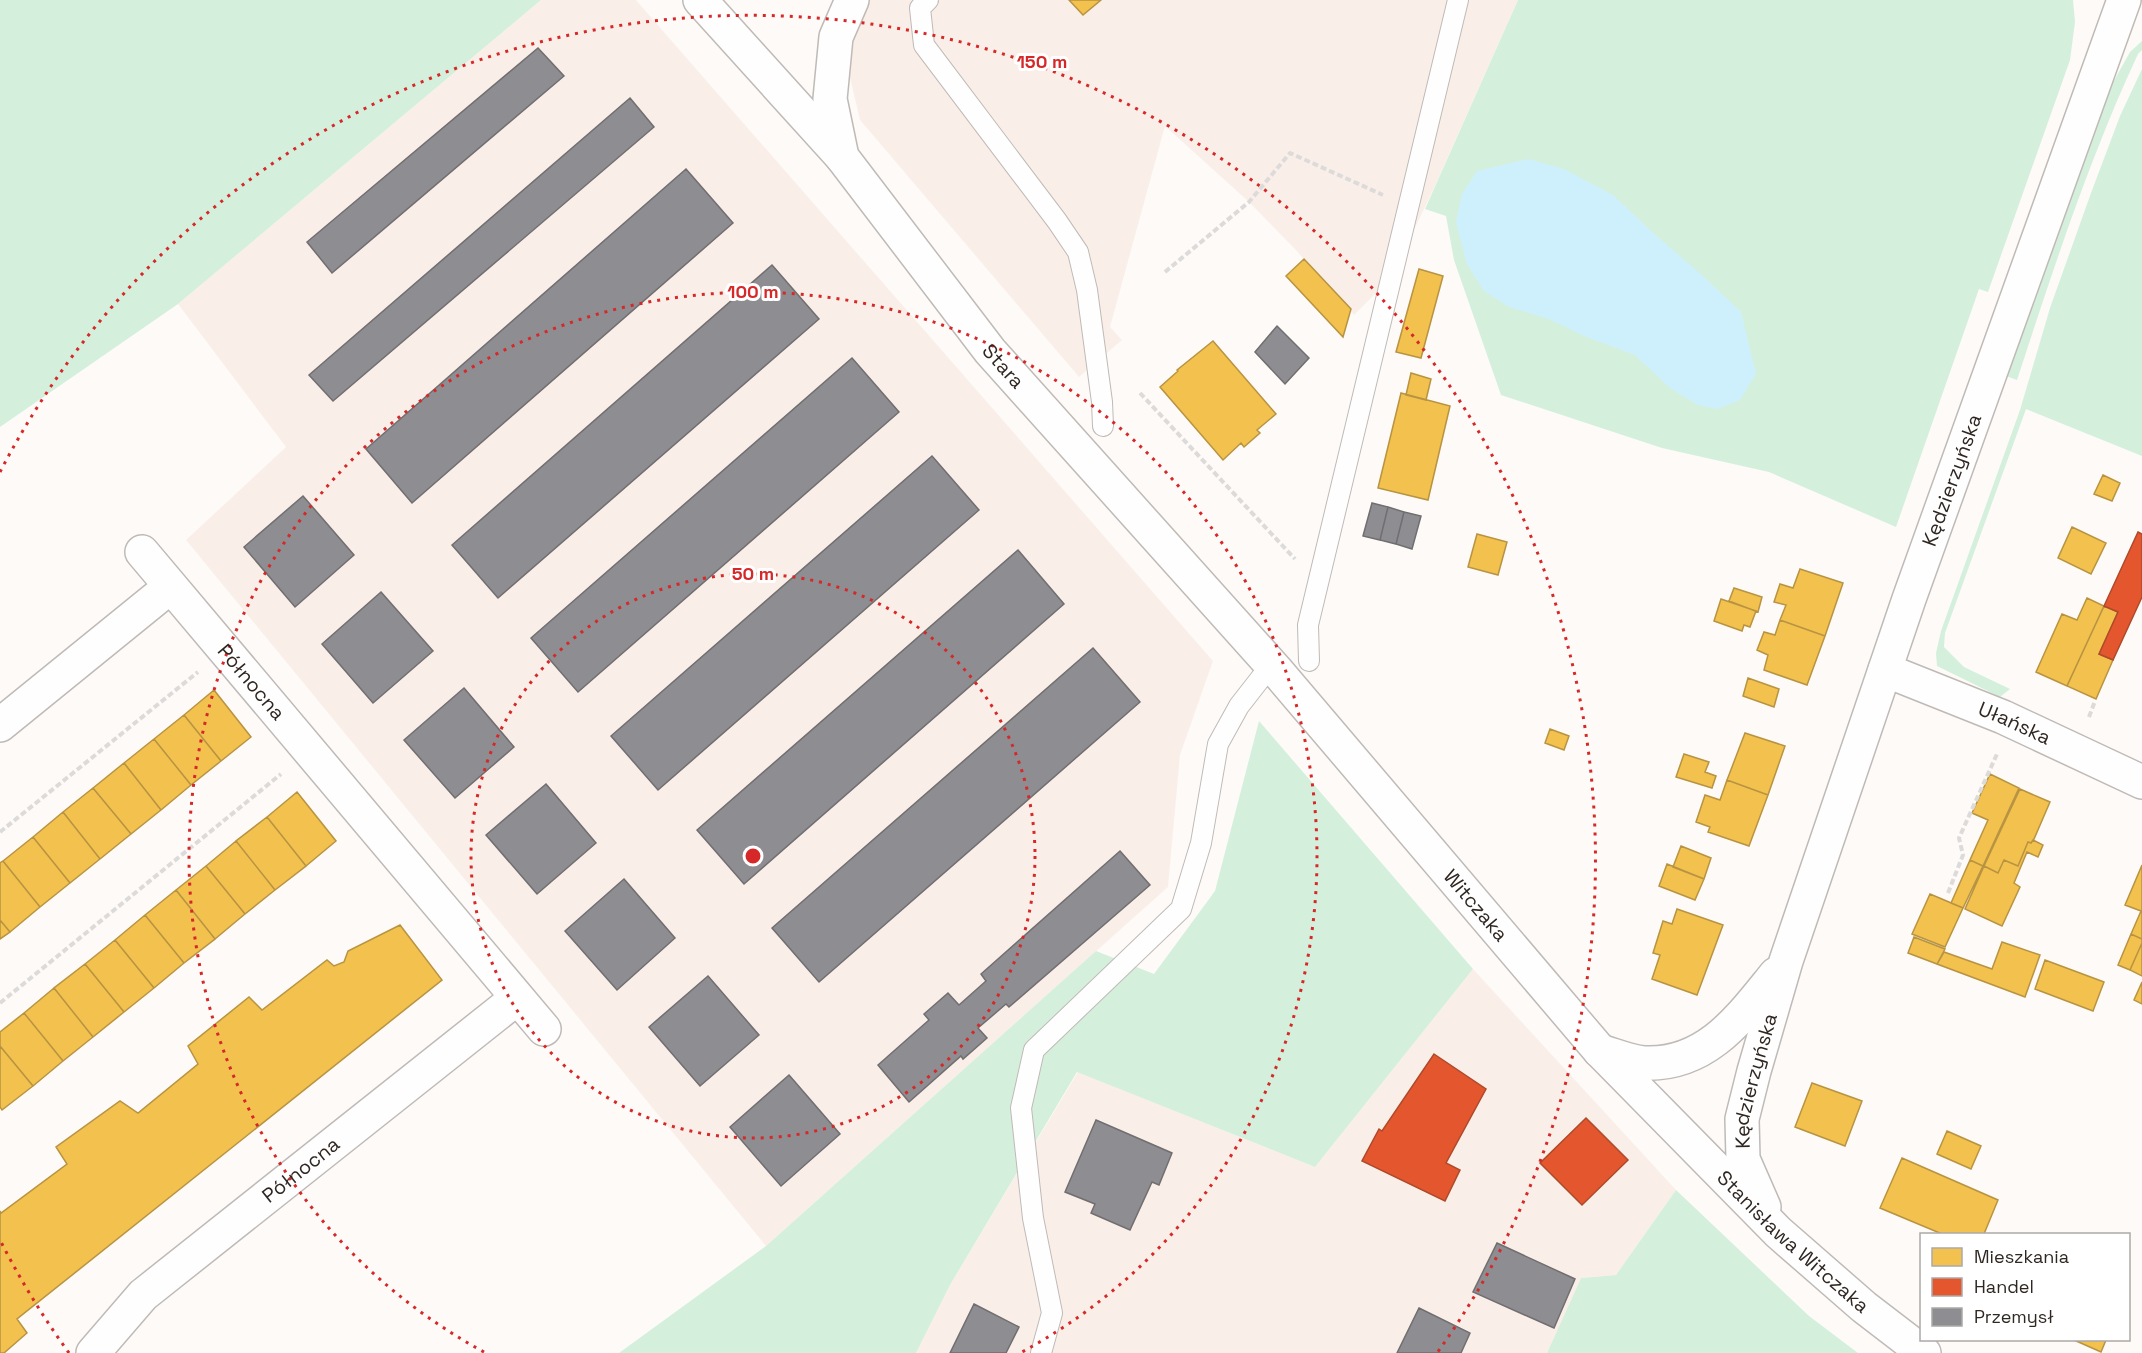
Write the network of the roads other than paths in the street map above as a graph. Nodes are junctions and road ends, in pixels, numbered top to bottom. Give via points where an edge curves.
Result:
1 (700, 0) edge
2 (852, 0) edge
3 (928, 0) edge
4 (1458, 0) edge
5 (2124, 0) edge
6 (2142, 22) edge
7 (2107, 45) junction
8 (842, 157) junction
9 (1103, 426) dead end
10 (142, 552) dead end
11 (170, 587) junction
12 (1289, 670) junction
13 (1884, 670) junction
14 (0, 725) edge
15 (2142, 782) edge
16 (1786, 961) junction
17 (517, 998) junction
18 (544, 1029) dead end
19 (1600, 1051) junction
20 (1669, 1123) joint
21 (1778, 1232) junction
22 (93, 1353) edge
23 (1041, 1353) edge
24 (1924, 1353) edge

1 - 8 street
2 - 8 street, Stara via 836,38 830,99
3 - 9 lane via 920,8 924,45 1078,252 1087,290
4 - 12 lane via 1308,625
5 - 7 street, Kędzierzyńska
6 - 7 street
7 - 13 street, Kędzierzyńska
8 - 12 street, Stara via 990,351
10 - 11 street, Północna
11 - 14 street
11 - 17 street, Północna
12 - 19 street, Witczaka
12 - 23 lane via 1239,706 1218,744 1201,843 1181,909 1034,1050 1021,1108 1034,1218 1052,1313
13 - 15 street, Ułańska via 2013,721
13 - 16 street, Kędzierzyńska
16 - 19 street, Kędzierzyńska via 1734,1025 1706,1048 1672,1061 1643,1063
16 - 21 street, Kędzierzyńska via 1742,1119 1743,1159
17 - 18 street, Północna
17 - 22 street, Północna via 142,1295
19 - 20 street, Witczaka
20 - 21 street, Stanisława Witczaka
21 - 24 street, Stanisława Witczaka

